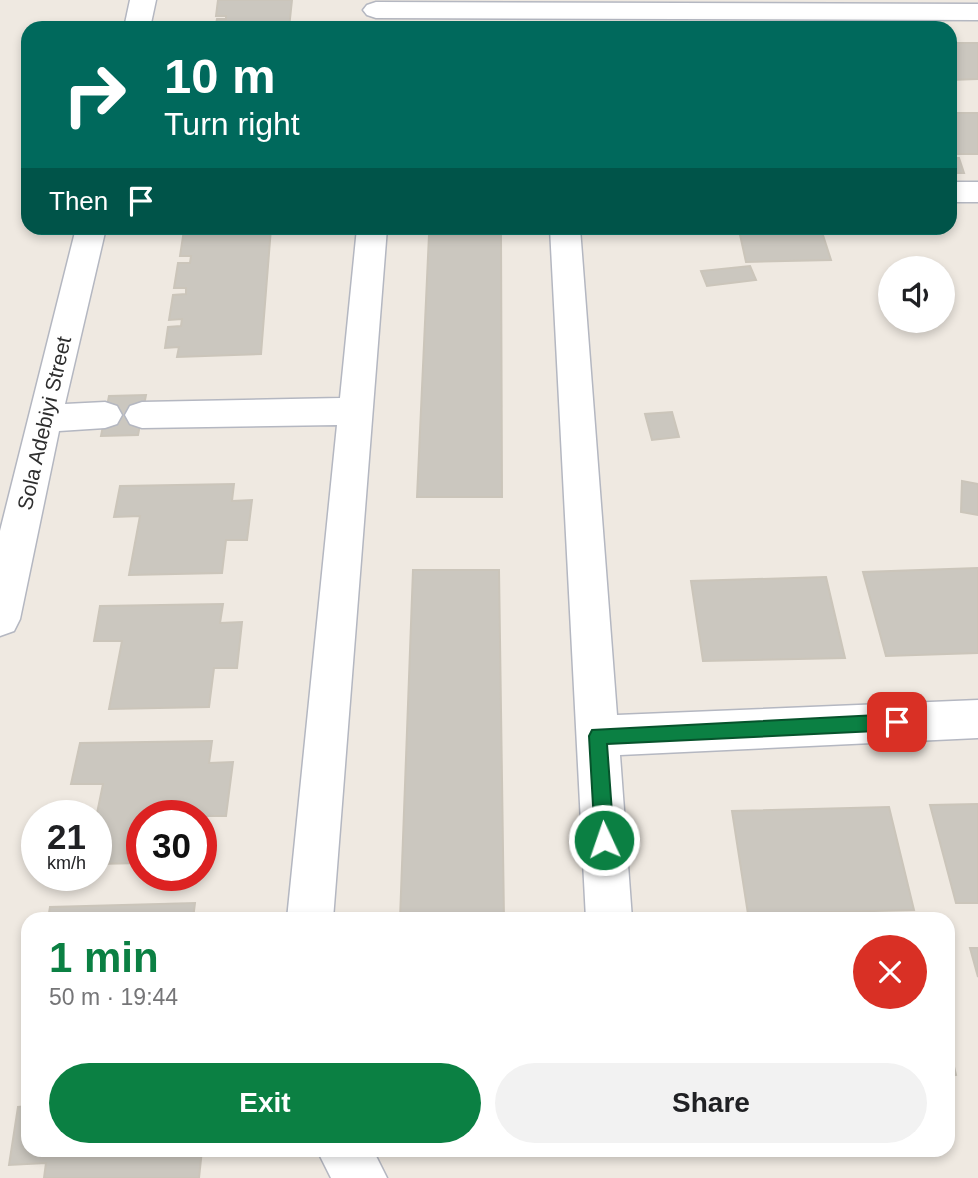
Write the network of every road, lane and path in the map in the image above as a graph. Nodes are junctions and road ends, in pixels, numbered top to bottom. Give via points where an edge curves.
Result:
1 (143, 0) edge
2 (978, 12) edge
3 (376, 13) edge
4 (138, 21) edge
5 (957, 192) edge
6 (978, 192) edge
7 (89, 235) edge
8 (371, 235) edge
9 (565, 235) edge
10 (356, 411) junction
11 (105, 415) dead end
12 (142, 415) dead end
13 (45, 418) junction
14 (0, 619) edge
15 (978, 719) edge
16 (598, 736) junction
17 (311, 912) edge
18 (609, 912) edge
19 (348, 1157) edge
20 (361, 1178) edge

1 - 4 street
2 - 3 street
5 - 6 street
7 - 13 street, Sola Adebiyi Street
8 - 10 street
9 - 16 street
10 - 12 street
10 - 17 street
11 - 13 street
13 - 14 street, Sola Adebiyi Street
15 - 16 street
16 - 18 street
19 - 20 street

